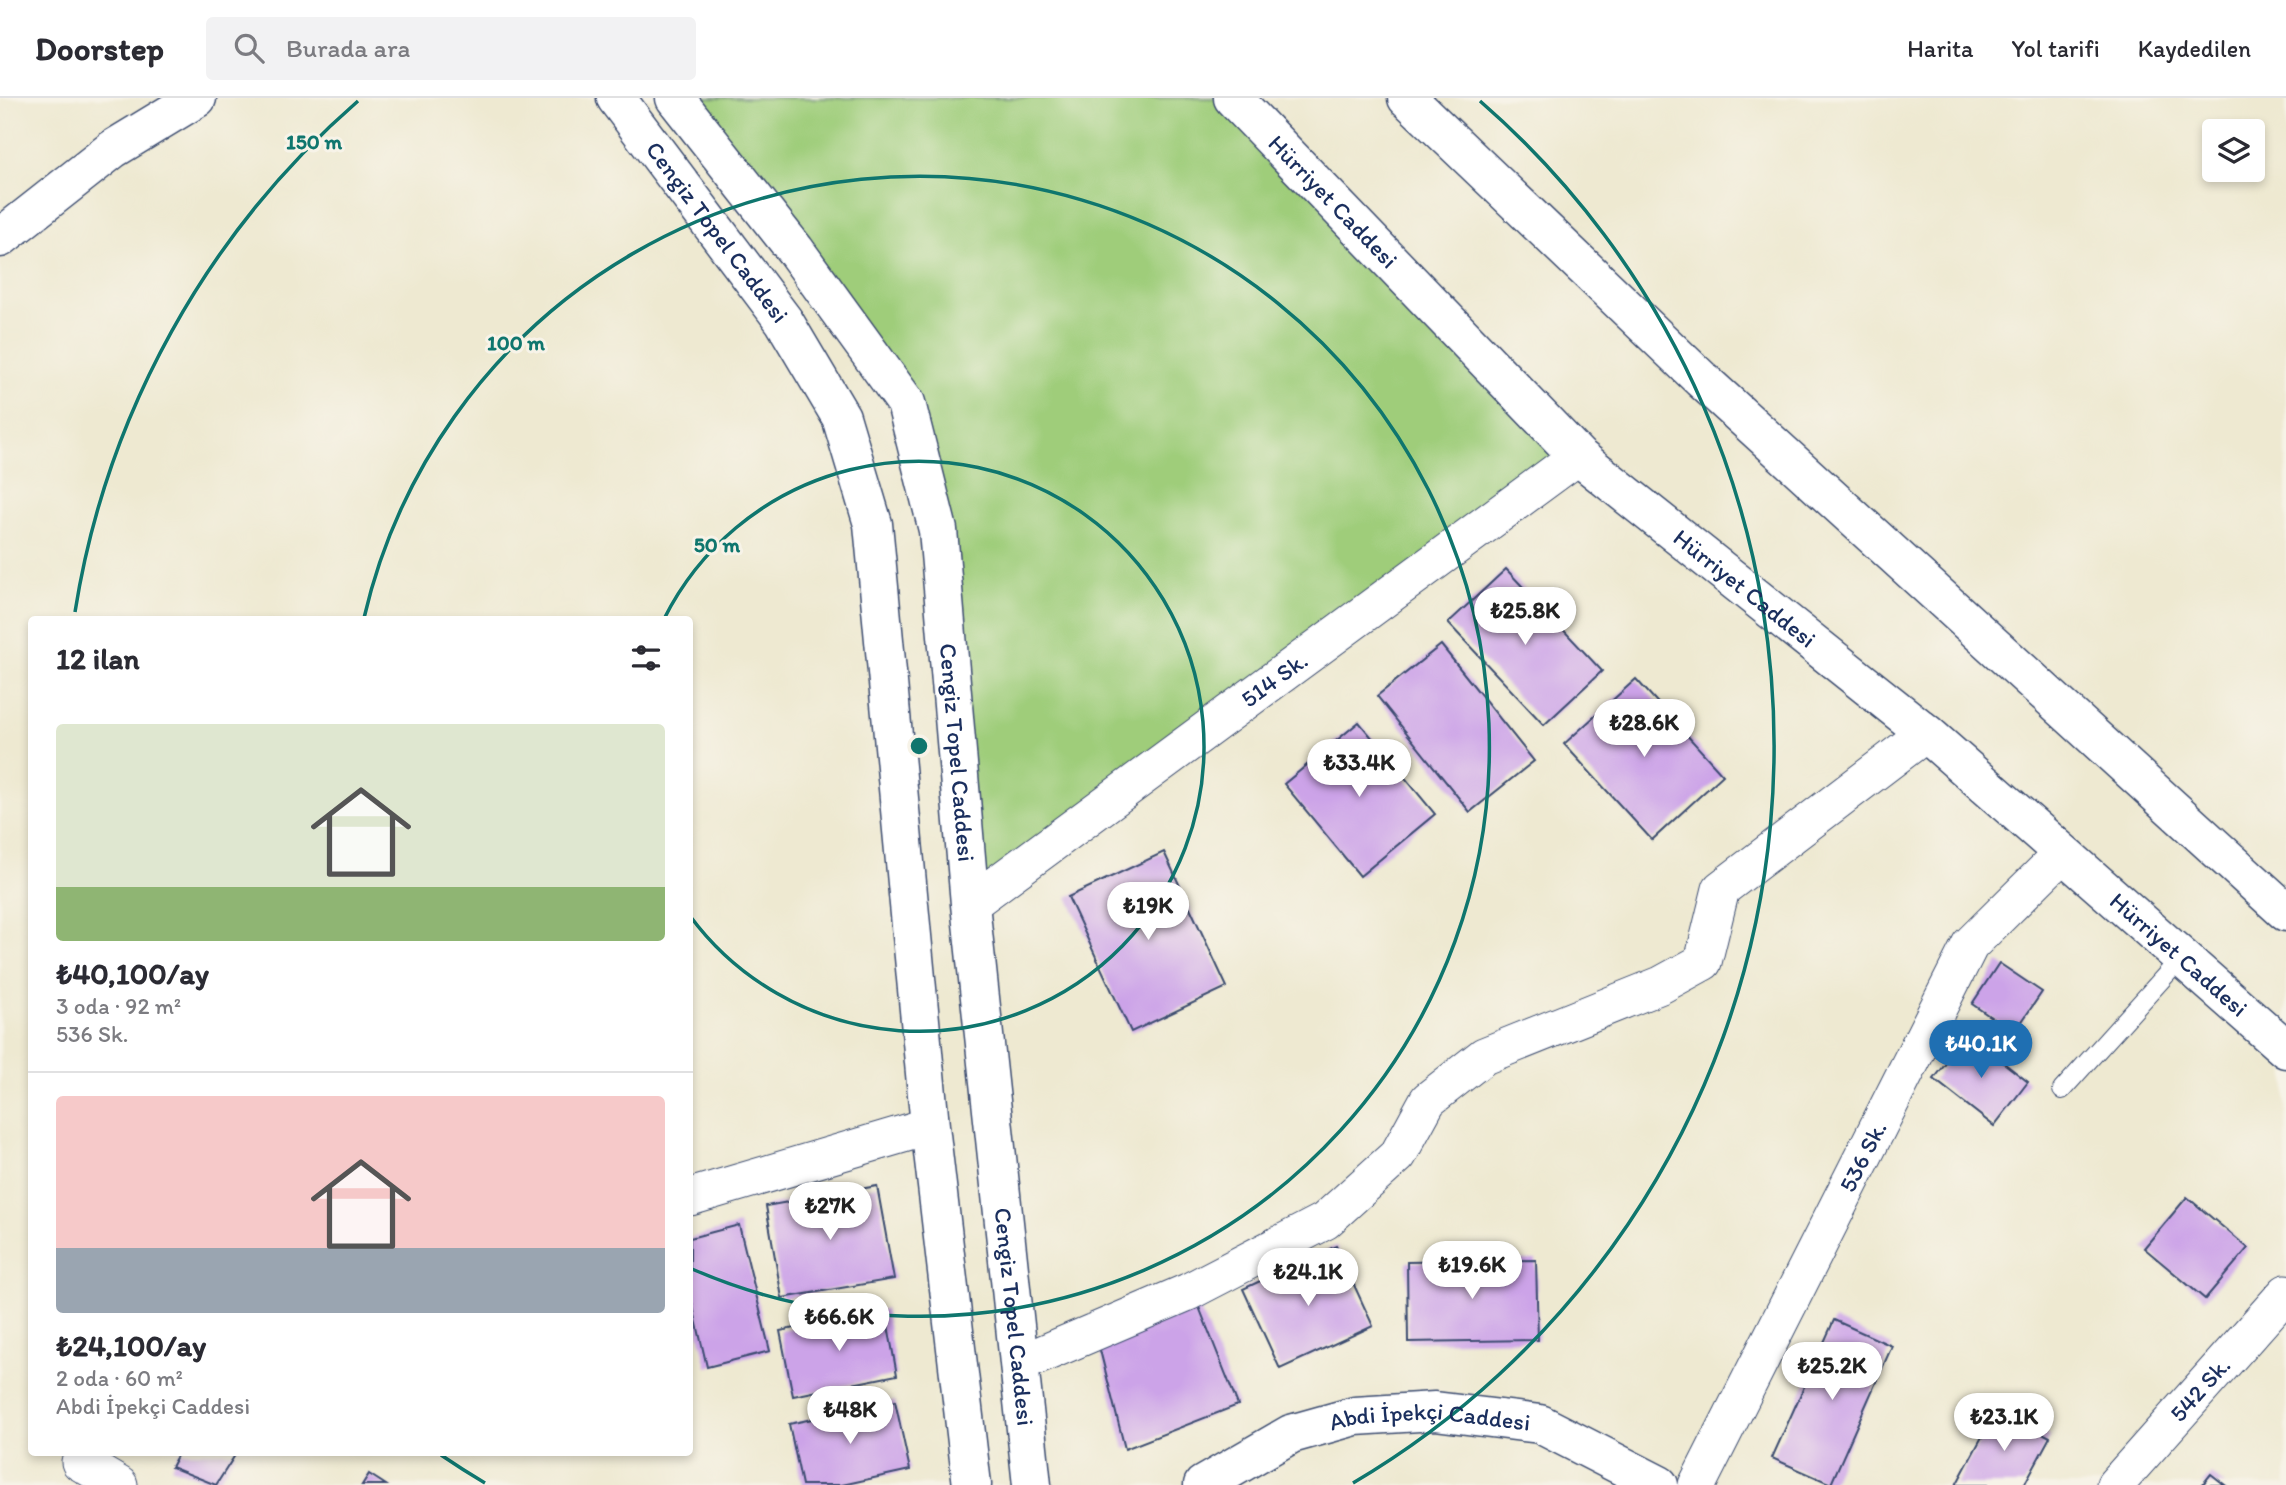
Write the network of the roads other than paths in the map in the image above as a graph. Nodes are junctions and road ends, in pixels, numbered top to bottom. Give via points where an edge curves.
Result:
1 (197, 98) edge
2 (616, 98) edge
3 (675, 98) edge
4 (1233, 98) edge
5 (1407, 98) edge
6 (0, 238) edge
7 (1578, 456) junction
8 (1926, 733) junction
9 (2063, 853) junction
10 (970, 904) junction
11 (2286, 912) edge
12 (2182, 957) junction
13 (2286, 1049) edge
14 (2062, 1090) dead end
15 (930, 1126) junction
16 (693, 1197) edge
17 (2286, 1293) edge
18 (1019, 1364) junction
19 (83, 1466) edge
20 (119, 1485) edge
21 (972, 1485) edge
22 (1032, 1485) edge
23 (1203, 1485) edge
24 (1659, 1485) edge
25 (1697, 1485) edge
26 (2115, 1485) edge

1 - 6 main road via 113,149
2 - 15 main road, Cengiz Topel Caddesi via 784,321 841,417 873,524
3 - 10 main road, Cengiz Topel Caddesi via 795,250 906,403 939,530
4 - 7 main road, Hürriyet Caddesi
5 - 11 main road via 1701,379
7 - 8 main road, Hürriyet Caddesi
7 - 10 street, 514 Sk.
8 - 9 main road, Hürriyet Caddesi
8 - 18 street via 1721,889 1703,962 1661,985 1484,1056 1428,1100 1398,1155 1325,1221 1188,1292
9 - 12 main road, Hürriyet Caddesi
9 - 25 street, 536 Sk. via 1970,945
10 - 18 main road, Cengiz Topel Caddesi
12 - 13 main road, Hürriyet Caddesi
12 - 14 lane
15 - 16 street
15 - 21 main road, Cengiz Topel Caddesi
17 - 26 street, 542 Sk.
18 - 22 main road, Cengiz Topel Caddesi
19 - 20 street
23 - 24 main road, Abdi İpekçi Caddesi via 1291,1434 1355,1416 1435,1411 1540,1424

